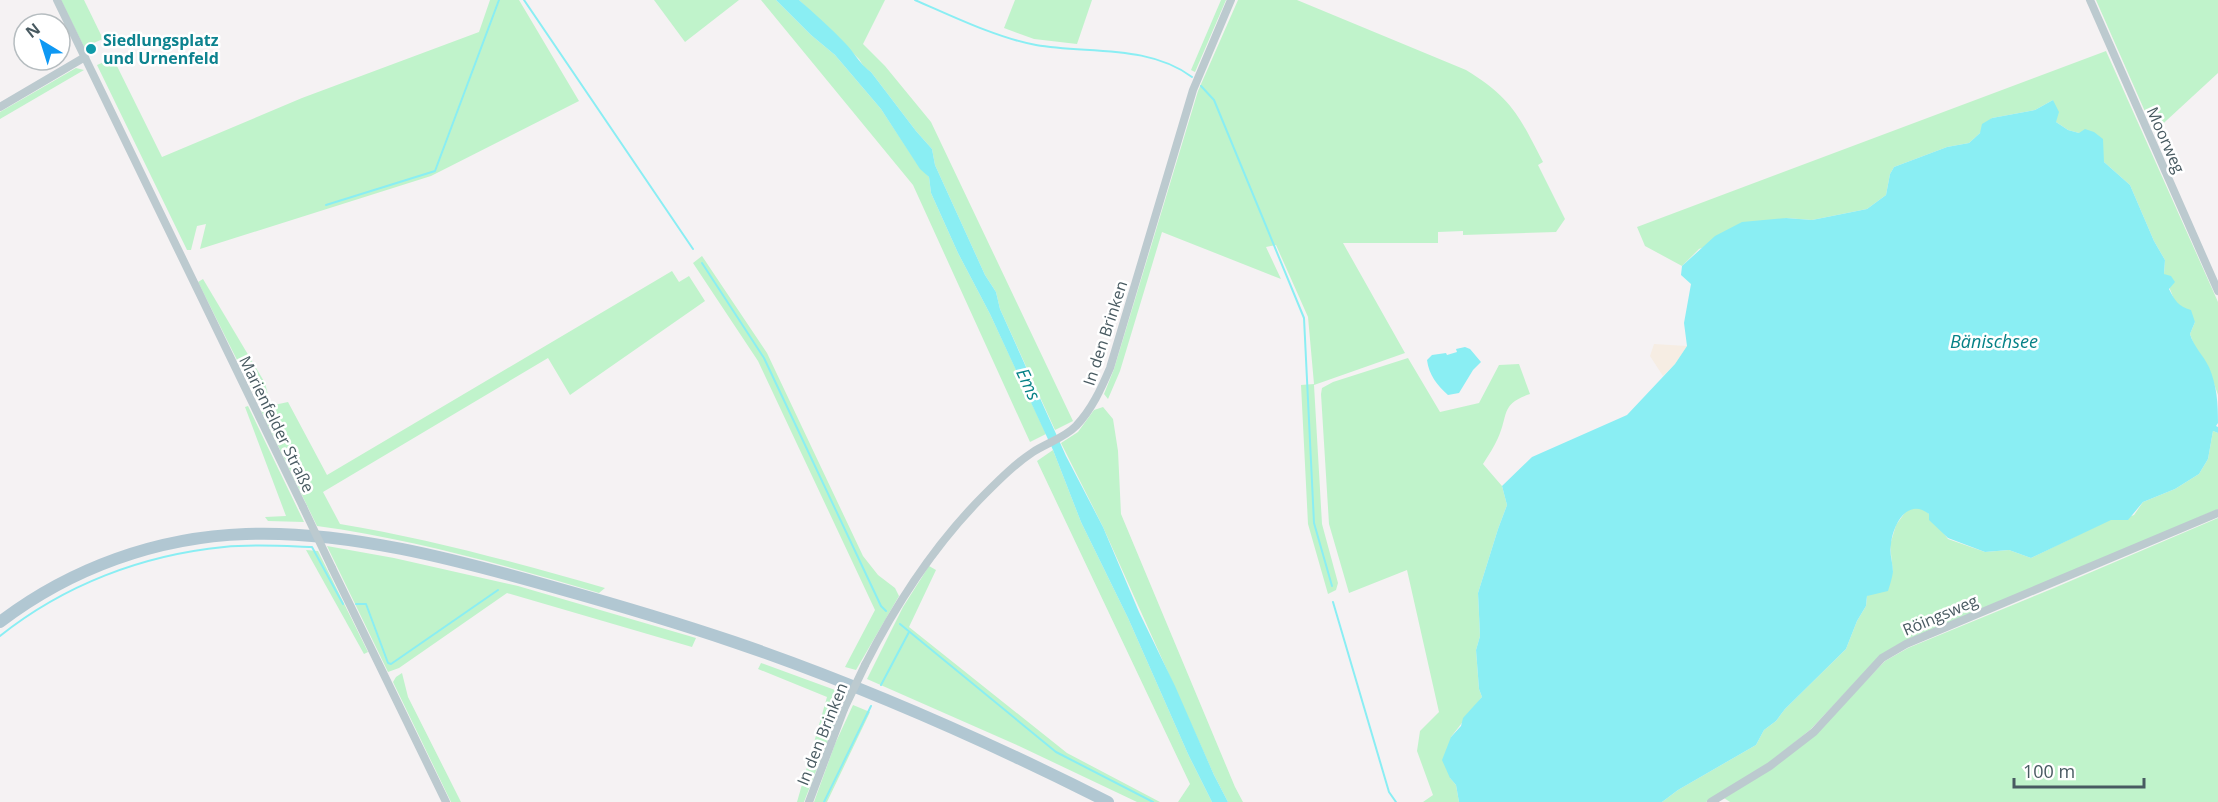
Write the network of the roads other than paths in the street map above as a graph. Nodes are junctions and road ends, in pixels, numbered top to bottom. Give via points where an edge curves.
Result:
1 (57, 0) edge
2 (1232, 0) edge
3 (2090, 0) edge
4 (85, 57) junction
5 (0, 107) edge
6 (2218, 291) edge
7 (2218, 513) edge
8 (0, 622) edge
9 (446, 802) edge
10 (809, 802) edge
11 (1108, 802) edge
12 (1711, 802) edge

1 - 4 street, Marienfelder Straße
2 - 10 street, In den Brinken, bridge via 1193,90 1110,368 1098,396 1064,436 1017,464 955,526 906,591 844,709
3 - 6 street, Moorweg
4 - 5 street
4 - 9 street, Marienfelder Straße, bridge
7 - 12 street, Röingsweg via 1906,644 1882,658 1814,732 1770,766
8 - 11 main road via 79,574 168,544 265,533 361,543 490,570 736,642 930,718

